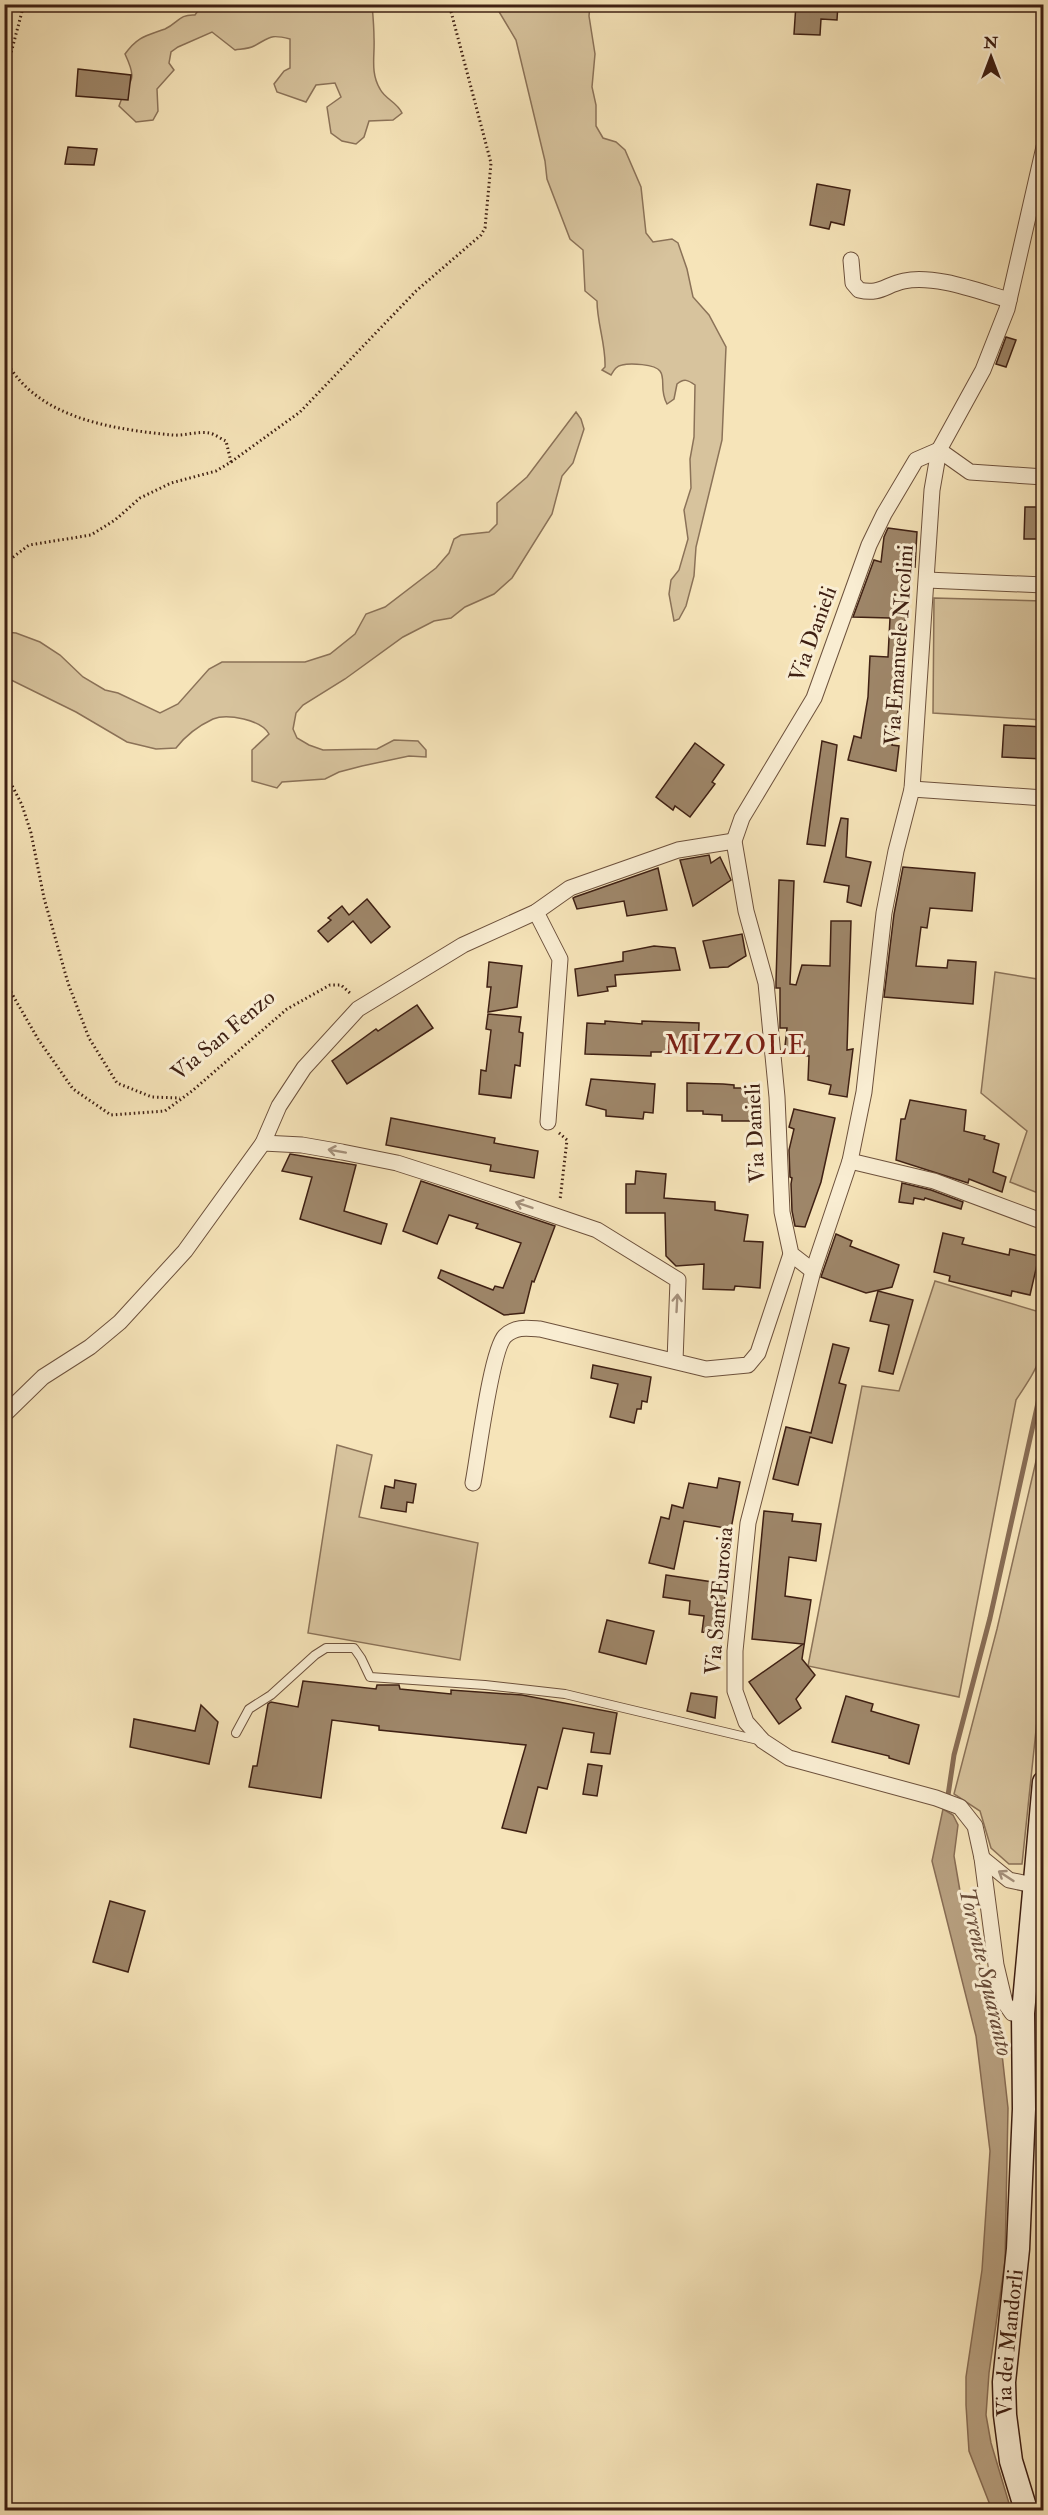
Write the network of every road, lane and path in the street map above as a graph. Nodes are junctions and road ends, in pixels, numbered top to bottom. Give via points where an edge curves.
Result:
1 (24, 4) edge
2 (449, 4) edge
3 (4, 57) edge
4 (1044, 147) edge
5 (851, 260) dead end
6 (1010, 300) junction
7 (4, 357) edge
8 (939, 450) junction
9 (231, 462) junction
10 (1044, 477) edge
11 (4, 564) edge
12 (927, 580) junction
13 (1044, 585) edge
14 (4, 770) edge
15 (912, 789) junction
16 (1044, 798) edge
17 (734, 841) junction
18 (536, 912) junction
19 (4, 980) edge
20 (358, 1009) junction
21 (182, 1098) junction
22 (548, 1122) dead end
23 (567, 1140) dead end
24 (263, 1143) junction
25 (850, 1161) junction
26 (558, 1217) junction
27 (1044, 1222) edge
28 (791, 1254) junction
29 (813, 1271) junction
30 (675, 1361) junction
31 (4, 1415) edge
32 (473, 1483) dead end
33 (236, 1733) dead end
34 (763, 1741) junction
35 (1044, 1782) edge
36 (982, 1858) junction
37 (1033, 1886) junction
38 (1023, 2013) junction
39 (1026, 2511) edge

1 - 3 path via 10,53
2 - 9 path via 491,163 485,228 416,291 300,412
4 - 6 street, Via Emanuele Nicolini
5 - 6 street via 853,283 859,290 878,292 904,280 924,280
6 - 8 street, Via Emanuele Nicolini via 983,370
7 - 9 path via 12,373 57,409 97,424 138,431 210,433 226,441
8 - 10 street via 970,472
8 - 12 street, Via Emanuele Nicolini via 932,490
8 - 17 street, Via Danieli via 915,460 884,514 814,698 742,819
9 - 11 path via 140,498 91,536 29,545
12 - 13 street
12 - 15 street, Via Emanuele Nicolini
14 - 21 path via 31,833 68,983 89,1038 117,1083 152,1097
15 - 16 street
15 - 25 street, Via Emanuele Nicolini via 884,913 864,1092
17 - 18 street via 678,850 622,868 570,888
17 - 28 street, Via Danieli via 746,912 766,984 777,1097 782,1212
18 - 20 street via 463,945
18 - 22 street via 560,959
19 - 21 path, Via San Fenzo via 73,1089 111,1114 165,1111
20 - 21 path, Via San Fenzo via 346,988 335,984 325,988 287,1010
20 - 24 street via 304,1068 279,1106
23 - 26 path
26 -> 24 street via 397,1163 302,1145
24 - 31 street via 185,1251 120,1322 43,1377
25 - 27 street via 934,1181
25 - 29 street, Via Emanuele Nicolini
30 -> 26 street via 678,1280 597,1230
28 - 29 street
28 - 30 street via 758,1353 748,1365 706,1369
29 - 34 street, Via Sant'Eurosia via 748,1523 742,1569 735,1691 746,1722
30 - 32 street via 520,1327 504,1337 492,1370
33 - 34 lane via 249,1709 271,1695 315,1655 326,1648 354,1648 370,1677 565,1694
34 - 36 street, Via Sant'Eurosia via 789,1758 960,1807 975,1826
35 - 37 street, Via dei Mandorli
37 -> 36 street via 1010,1880
36 - 38 street, Via Sant'Eurosia via 1005,2003 1012,2013
37 - 38 street, Via dei Mandorli
38 - 39 street, Via dei Mandorli via 1021,2205 1004,2382 1011,2461

